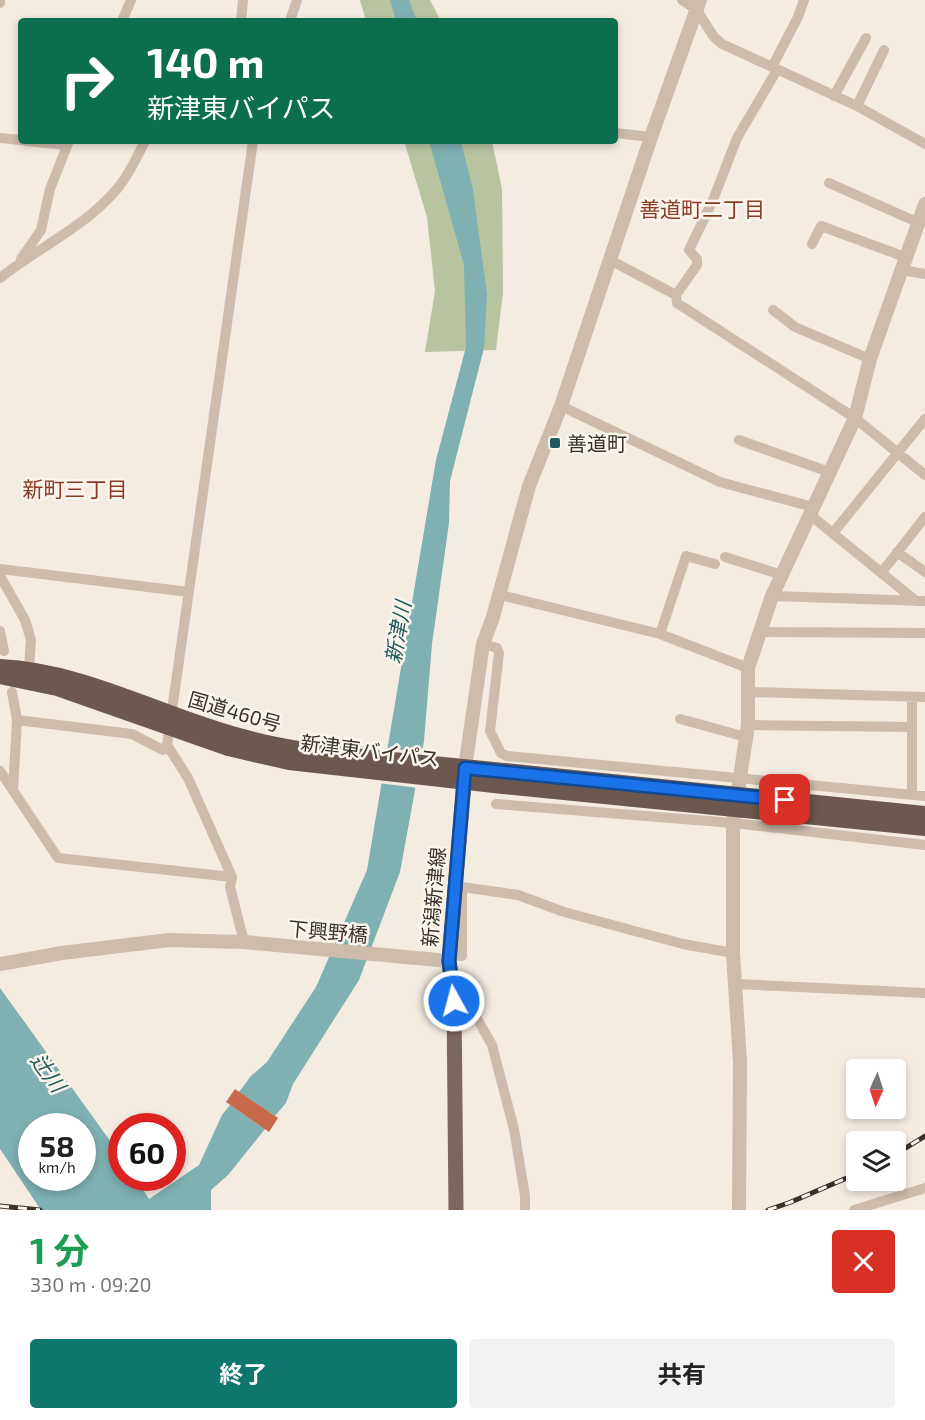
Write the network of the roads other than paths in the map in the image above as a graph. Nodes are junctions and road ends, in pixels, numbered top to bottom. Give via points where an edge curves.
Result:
1 (131, 0) edge
2 (243, 0) edge
3 (297, 0) edge
4 (681, 0) edge
5 (804, 0) edge
6 (698, 4) edge
7 (123, 18) edge
8 (241, 18) edge
9 (291, 18) edge
10 (866, 38) dead end
11 (884, 50) dead end
12 (775, 68) junction
13 (834, 96) junction
14 (857, 106) junction
15 (618, 133) edge
16 (651, 137) junction
17 (0, 138) edge
18 (18, 140) edge
19 (68, 144) edge
20 (144, 144) edge
21 (253, 144) edge
22 (925, 144) edge
23 (829, 183) dead end
24 (925, 204) edge
25 (917, 222) junction
26 (812, 244) dead end
27 (610, 260) junction
28 (17, 264) junction
29 (903, 264) junction
30 (925, 274) edge
31 (0, 278) edge
32 (676, 295) junction
33 (773, 310) dead end
34 (870, 359) junction
35 (561, 406) junction
36 (855, 418) junction
37 (925, 419) edge
38 (739, 440) dead end
39 (897, 452) junction
40 (829, 472) junction
41 (925, 475) edge
42 (811, 510) junction
43 (925, 517) edge
44 (833, 533) junction
45 (897, 552) junction
46 (725, 557) dead end
47 (715, 564) dead end
48 (0, 569) edge
49 (882, 572) junction
50 (925, 572) edge
51 (782, 575) junction
52 (0, 576) edge
53 (189, 592) junction
54 (500, 595) junction
55 (772, 596) junction
56 (920, 601) edge
57 (0, 631) edge
58 (759, 632) junction
59 (925, 633) edge
60 (660, 634) junction
61 (483, 644) junction
62 (2, 659) edge
63 (29, 668) junction
64 (748, 668) junction
65 (0, 676) edge
66 (12, 692) dead end
67 (749, 692) junction
68 (912, 697) junction
69 (925, 697) edge
70 (680, 719) dead end
71 (16, 720) junction
72 (912, 727) junction
73 (169, 730) junction
74 (747, 731) junction
75 (0, 771) edge
76 (464, 775) junction
77 (504, 778) junction
78 (739, 778) junction
79 (14, 790) junction
80 (912, 795) junction
81 (925, 796) edge
82 (496, 804) dead end
83 (925, 814) edge
84 (733, 823) junction
85 (925, 828) edge
86 (925, 844) edge
87 (232, 877) junction
88 (244, 942) junction
89 (733, 953) junction
90 (449, 958) junction
91 (0, 964) edge
92 (736, 984) junction
93 (925, 993) edge
94 (454, 1001) junction
95 (925, 1188) edge
96 (885, 1206) edge
97 (456, 1210) edge
98 (525, 1210) edge
99 (739, 1210) edge
100 (854, 1210) edge

1 - 7 street
2 - 8 street
3 - 9 street
4 - 6 street
5 - 12 street
6 - 12 street via 714,37 722,44
6 - 16 street
10 - 13 street
11 - 14 street
12 - 13 street
12 - 32 street via 737,138 689,250 697,265
13 - 14 street
14 - 22 street
15 - 16 street
16 - 27 street
17 - 18 street
19 - 28 street via 50,189 41,230
20 - 28 street via 117,189 92,214
21 - 53 street
23 - 25 street
24 - 25 street
25 - 29 street
26 - 29 street via 821,226
27 - 32 street
27 - 35 street
28 - 31 street
29 - 30 street
29 - 34 street
32 - 36 street via 676,303
33 - 34 street via 795,327
34 - 36 street
35 - 42 street via 720,482
35 - 54 street via 529,486
36 - 39 street
36 - 40 street
37 - 39 street
38 - 40 street
39 - 41 street
39 - 44 street
40 - 42 street
42 - 44 street
42 - 51 street
43 - 45 street
44 - 49 street
45 - 49 street
45 - 50 street
46 - 51 street
47 - 60 street via 686,556
48 - 53 street
49 - 56 street
51 - 55 street
52 - 63 street via 25,620 31,640
53 - 73 street
54 - 60 street
54 - 61 street
55 - 56 street
55 - 58 street
57 - 62 street
58 - 59 street
58 - 64 street
60 - 64 street
61 - 76 street
61 - 78 street via 497,648 499,653 490,731 501,753
62 - 63 highway, 国道460号
63 - 73 highway, 国道460号 via 93,685
64 - 67 street
65 - 73 highway via 57,688
66 - 71 street
67 - 68 street
67 - 74 street
68 - 69 street
68 - 72 street
70 - 74 street
71 - 73 street via 132,734 163,750
71 - 79 street
72 - 74 street
72 - 80 street
73 - 76 highway, 国道460号 via 270,744 363,764
73 - 87 street
74 - 78 street
75 - 79 street
76 - 77 highway, 新津東バイパス
76 - 90 main road, 新潟新津線
77 - 83 highway, 新津東バイパス, bridge
77 - 85 highway, 新津東バイパス, bridge
78 - 80 street
78 - 84 street
79 - 87 street via 58,858
80 - 81 street
82 - 84 street
84 - 86 street
84 - 89 street
87 - 88 street via 230,887
88 - 90 street, 下興野橋 via 379,956
88 - 91 street, 下興野橋 via 169,940
89 - 90 street via 682,944 564,912 518,895 462,887 462,956
89 - 92 street
90 - 94 main road, 新潟新津線
92 - 93 street
92 - 99 street
94 - 97 main road, 新潟新津線
94 - 98 street via 475,1015 492,1045 514,1129
95 - 96 street
96 - 100 street

